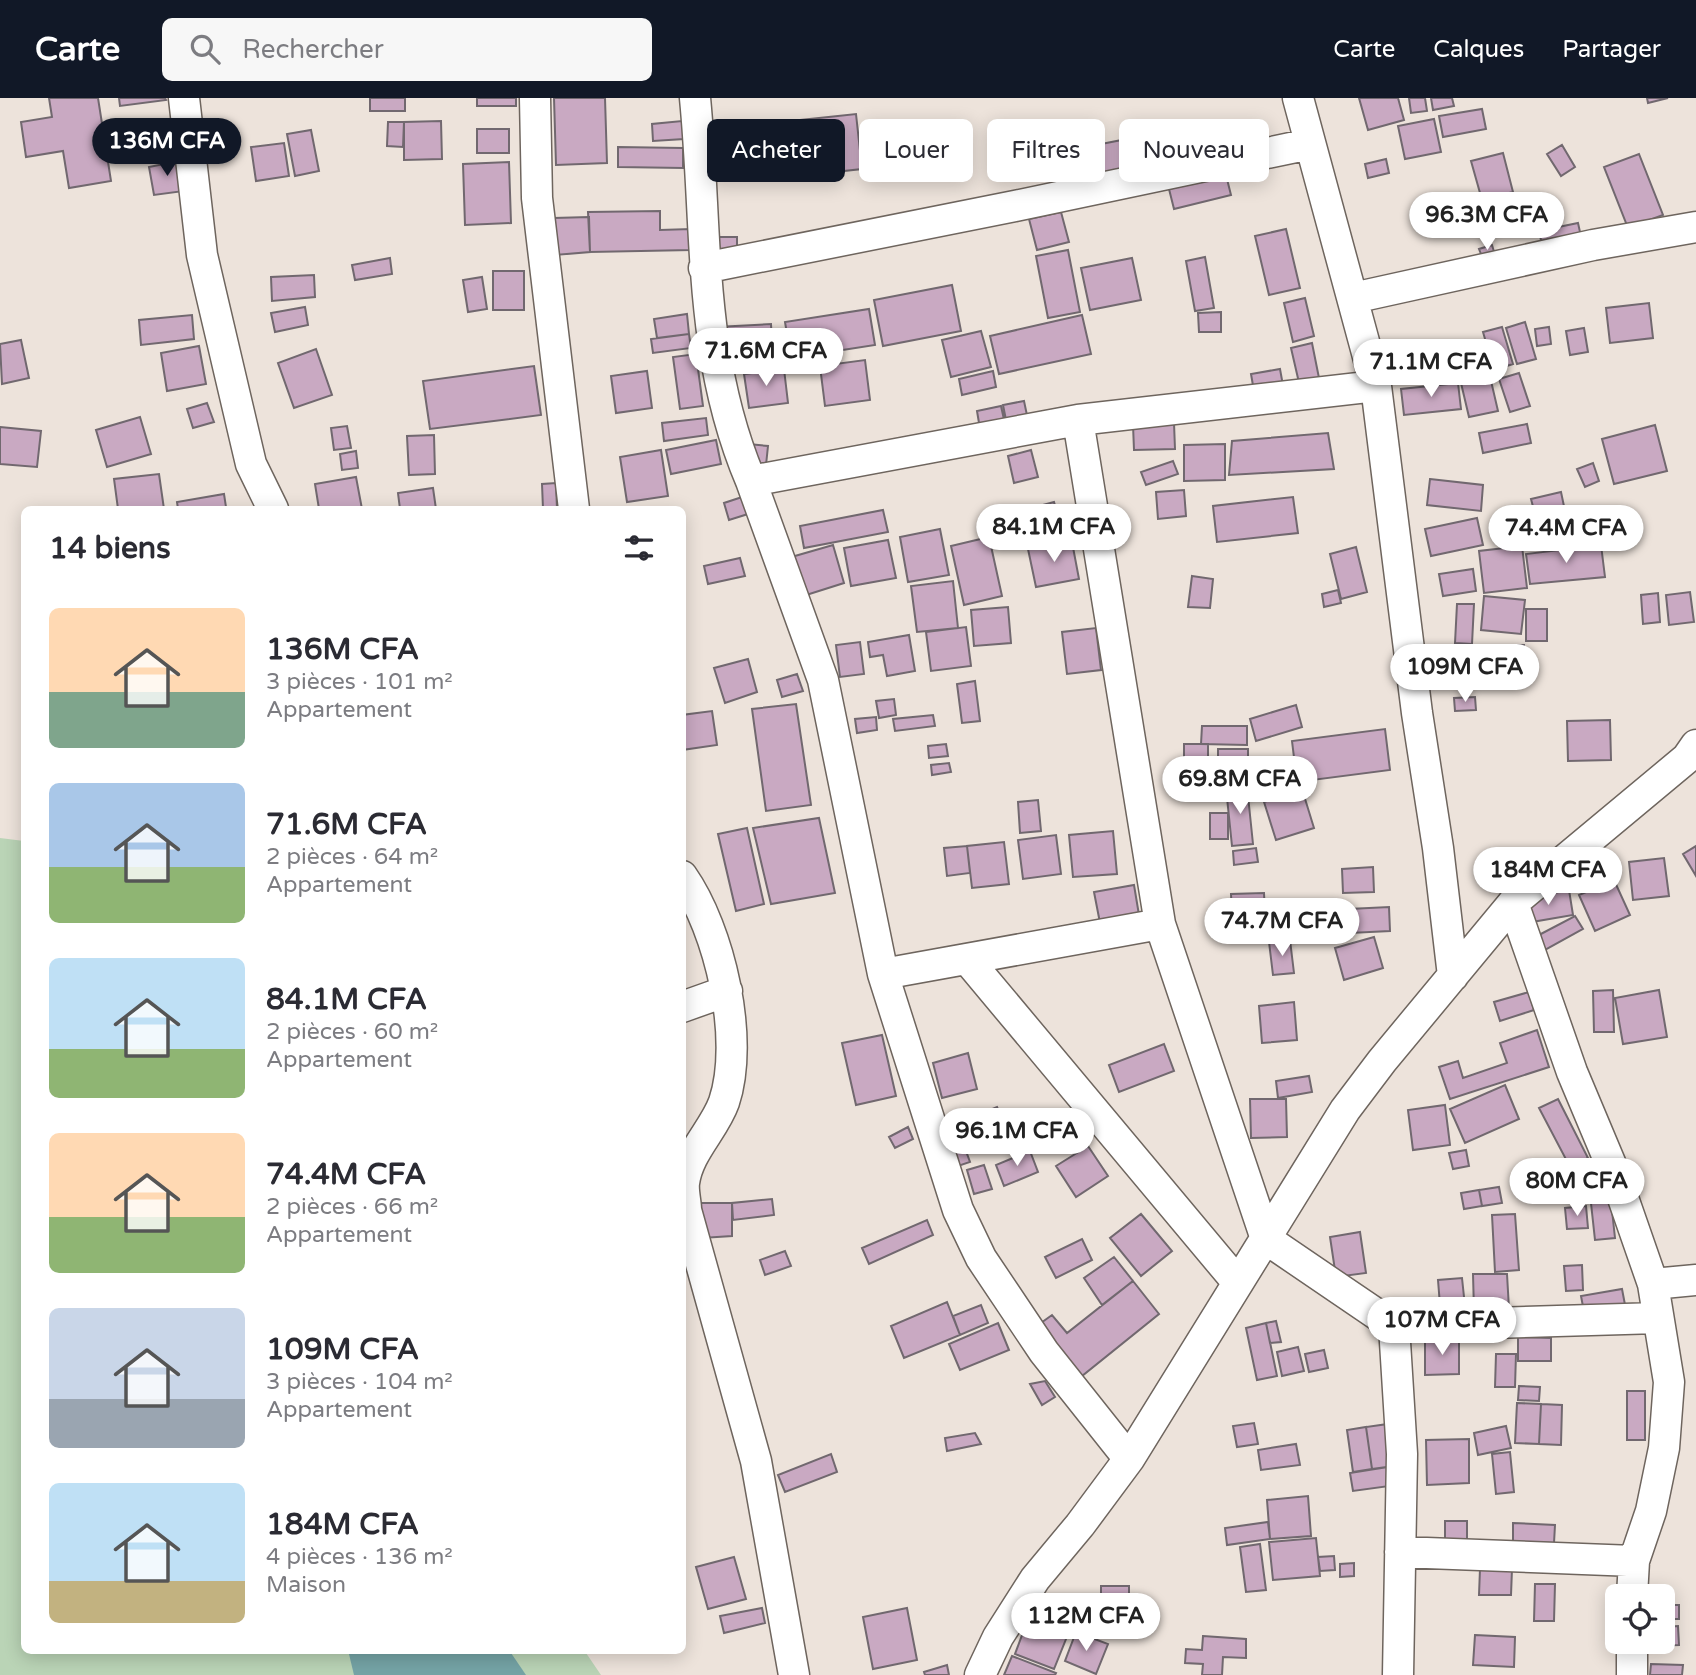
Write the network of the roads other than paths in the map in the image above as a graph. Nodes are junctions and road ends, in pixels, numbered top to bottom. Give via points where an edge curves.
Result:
1 (184, 98) edge
2 (535, 98) edge
3 (695, 98) edge
4 (1298, 98) edge
5 (1310, 144) junction
6 (1696, 227) edge
7 (704, 268) junction
8 (1353, 299) junction
9 (1376, 386) junction
10 (1079, 420) junction
11 (751, 481) junction
12 (271, 506) edge
13 (573, 506) edge
14 (1693, 758) edge
15 (686, 882) edge
16 (1513, 903) junction
17 (1160, 924) junction
18 (967, 959) junction
19 (883, 974) junction
20 (1453, 976) junction
21 (727, 991) junction
22 (686, 1006) edge
23 (686, 1177) edge
24 (686, 1210) edge
25 (1266, 1239) junction
26 (1696, 1280) edge
27 (1238, 1283) junction
28 (1653, 1284) junction
29 (1658, 1318) junction
30 (1394, 1326) junction
31 (1129, 1459) junction
32 (1400, 1552) junction
33 (1634, 1561) junction
34 (1633, 1584) edge
35 (1632, 1654) edge
36 (794, 1675) edge
37 (980, 1675) edge
38 (1398, 1675) edge
39 (1632, 1675) edge

1 - 12 street via 202,255 251,464
2 - 13 street via 537,198
3 - 7 street
4 - 5 street
5 - 7 street
5 - 8 street
6 - 8 street via 1592,245
7 - 11 street via 720,386
8 - 9 street
9 - 10 street
9 - 20 street
10 - 11 street
10 - 17 street
11 - 19 street via 822,680
14 - 16 street
15 - 21 street via 717,950
16 - 20 street
16 - 28 street
17 - 18 street
17 - 25 street
18 - 19 street
18 - 27 street
19 - 31 street via 958,1210 981,1258 1044,1352
20 - 25 street via 1345,1110
21 - 22 street
21 - 23 street via 732,1065 723,1103
24 - 36 street via 756,1461
25 - 27 street
25 - 30 street
26 - 28 street
27 - 31 street
28 - 29 street
29 - 30 street
29 - 33 street via 1669,1382 1664,1448 1651,1511
30 - 32 street via 1402,1454
31 - 37 street via 1035,1578
32 - 33 street
32 - 38 street
33 - 34 street
35 - 39 street

